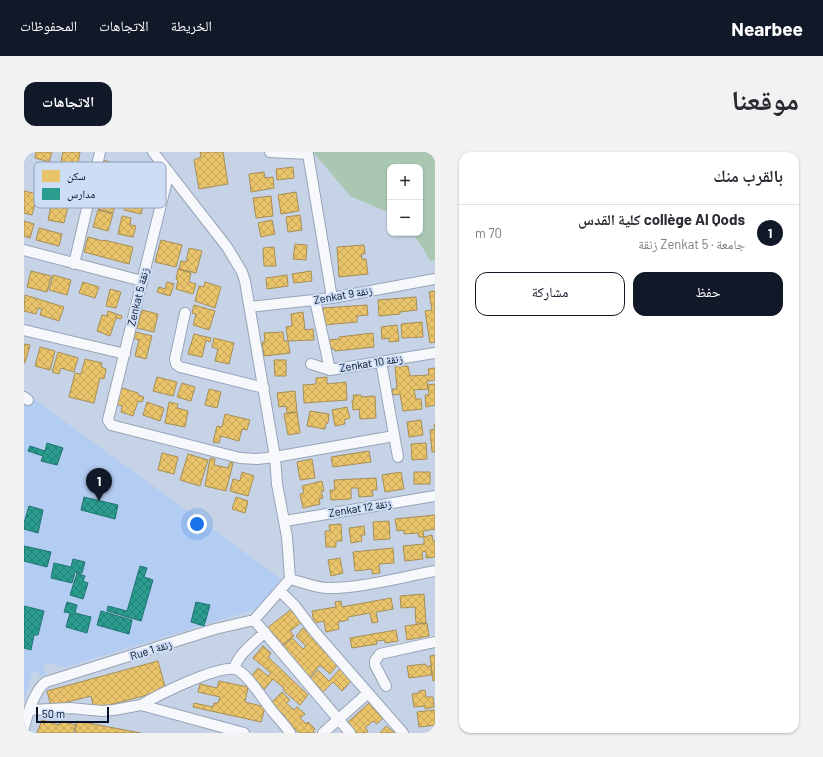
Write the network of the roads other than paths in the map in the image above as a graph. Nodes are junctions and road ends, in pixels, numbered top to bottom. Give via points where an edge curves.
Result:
1 (100, 152) edge
2 (153, 152) edge
3 (270, 152) edge
4 (98, 162) edge
5 (161, 162) edge
6 (166, 168) edge
7 (169, 172) junction
8 (166, 184) edge
9 (87, 208) edge
10 (160, 208) edge
11 (24, 250) edge
12 (74, 264) junction
13 (435, 278) edge
14 (142, 281) junction
15 (332, 298) junction
16 (316, 300) junction
17 (250, 307) junction
18 (185, 313) dead end
19 (24, 330) edge
20 (435, 353) edge
21 (124, 354) junction
22 (381, 362) junction
23 (311, 364) dead end
24 (330, 370) junction
25 (264, 388) junction
26 (394, 436) junction
27 (398, 456) dead end
28 (275, 457) junction
29 (435, 496) edge
30 (285, 520) junction
31 (435, 571) edge
32 (290, 579) junction
33 (280, 591) junction
34 (254, 620) junction
35 (265, 632) junction
36 (435, 642) edge
37 (234, 669) junction
38 (386, 686) dead end
39 (368, 693) junction
40 (141, 705) junction
41 (30, 710) junction
42 (338, 720) junction
43 (24, 728) edge
44 (244, 733) edge
45 (290, 733) edge
46 (323, 733) edge
47 (350, 733) edge
48 (404, 733) edge

1 - 4 street
2 - 5 street
3 - 15 street via 308,154
6 - 7 street
7 - 8 street, Zenkat 5 زنقة
7 - 17 street via 237,262 245,281
9 - 12 street
10 - 14 street, Zenkat 5 زنقة
11 - 12 street
12 - 14 street
13 - 15 street, Zenkat 9 زنقة
14 - 21 street, Zenkat 5 زنقة
15 - 16 street, Zenkat 9 زنقة
16 - 17 street, Zenkat 9 زنقة
16 - 24 street, Zenkat 10 زنقة
17 - 25 street
18 - 25 street via 176,364
19 - 21 street
20 - 22 street, Zenkat 10 زنقة
21 - 28 street, Zenkat 5 زنقة via 108,420 111,425 240,458
22 - 24 street, Zenkat 10 زنقة
22 - 26 street
23 - 24 street
25 - 28 street
26 - 27 street
26 - 28 street
28 - 30 street via 277,484
29 - 30 street, Zenkat 12 زنقة
30 - 32 street
31 - 32 street via 335,588 324,588
32 - 33 street
33 - 34 street
33 - 39 street
34 - 35 street
34 - 41 street, Rue 1 زنقة via 51,680 41,687
35 - 37 street via 241,656
35 - 42 street
36 - 38 street via 378,656 375,665
37 - 40 street via 190,681
37 - 45 street via 250,681
39 - 42 street
39 - 48 street
40 - 41 street via 102,711 64,708
40 - 44 street
41 - 43 street, Rue 1 زنقة
42 - 46 street
42 - 47 street

